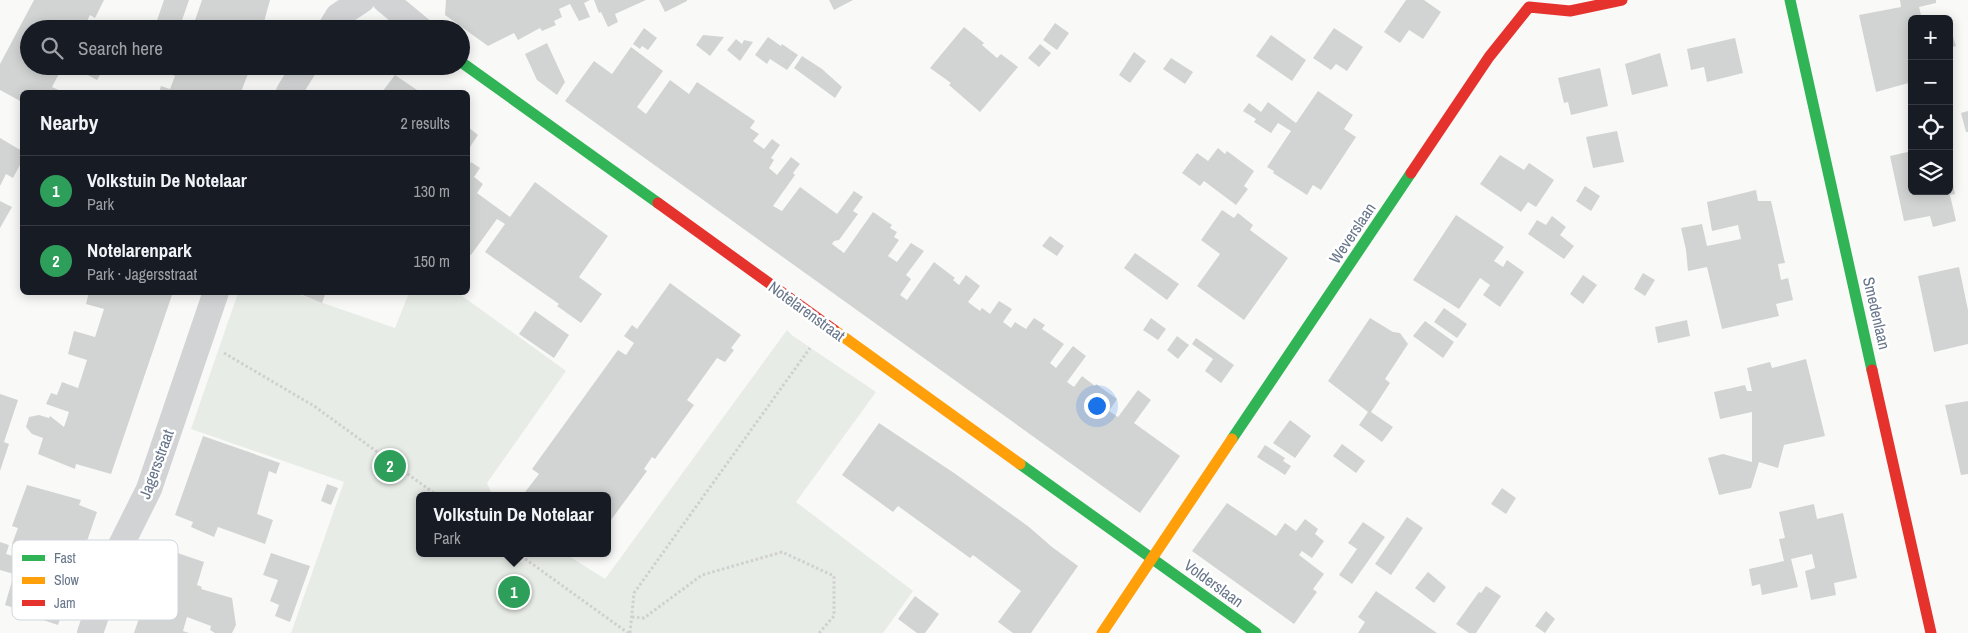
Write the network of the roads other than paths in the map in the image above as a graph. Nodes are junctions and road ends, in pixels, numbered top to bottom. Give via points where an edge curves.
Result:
1 (362, 0) edge
2 (385, 0) edge
3 (1622, 0) edge
4 (1790, 0) edge
5 (1525, 3) edge
6 (336, 20) edge
7 (409, 20) edge
8 (470, 68) edge
9 (299, 75) edge
10 (290, 90) edge
11 (215, 295) edge
12 (124, 540) edge
13 (1153, 559) junction
14 (95, 620) edge
15 (90, 633) edge
16 (1102, 633) edge
17 (1256, 633) edge
18 (1931, 633) edge

1 - 6 street
2 - 7 street
3 - 5 street, Weverslaan via 1570,11
4 - 18 street, Smedenlaan
5 - 13 street, Weverslaan
8 - 13 street, Notelarenstraat
9 - 10 street
11 - 12 street, Jagersstraat via 149,489
13 - 16 street, Weverslaan
13 - 17 street, Volderslaan
14 - 15 street, Jagersstraat

